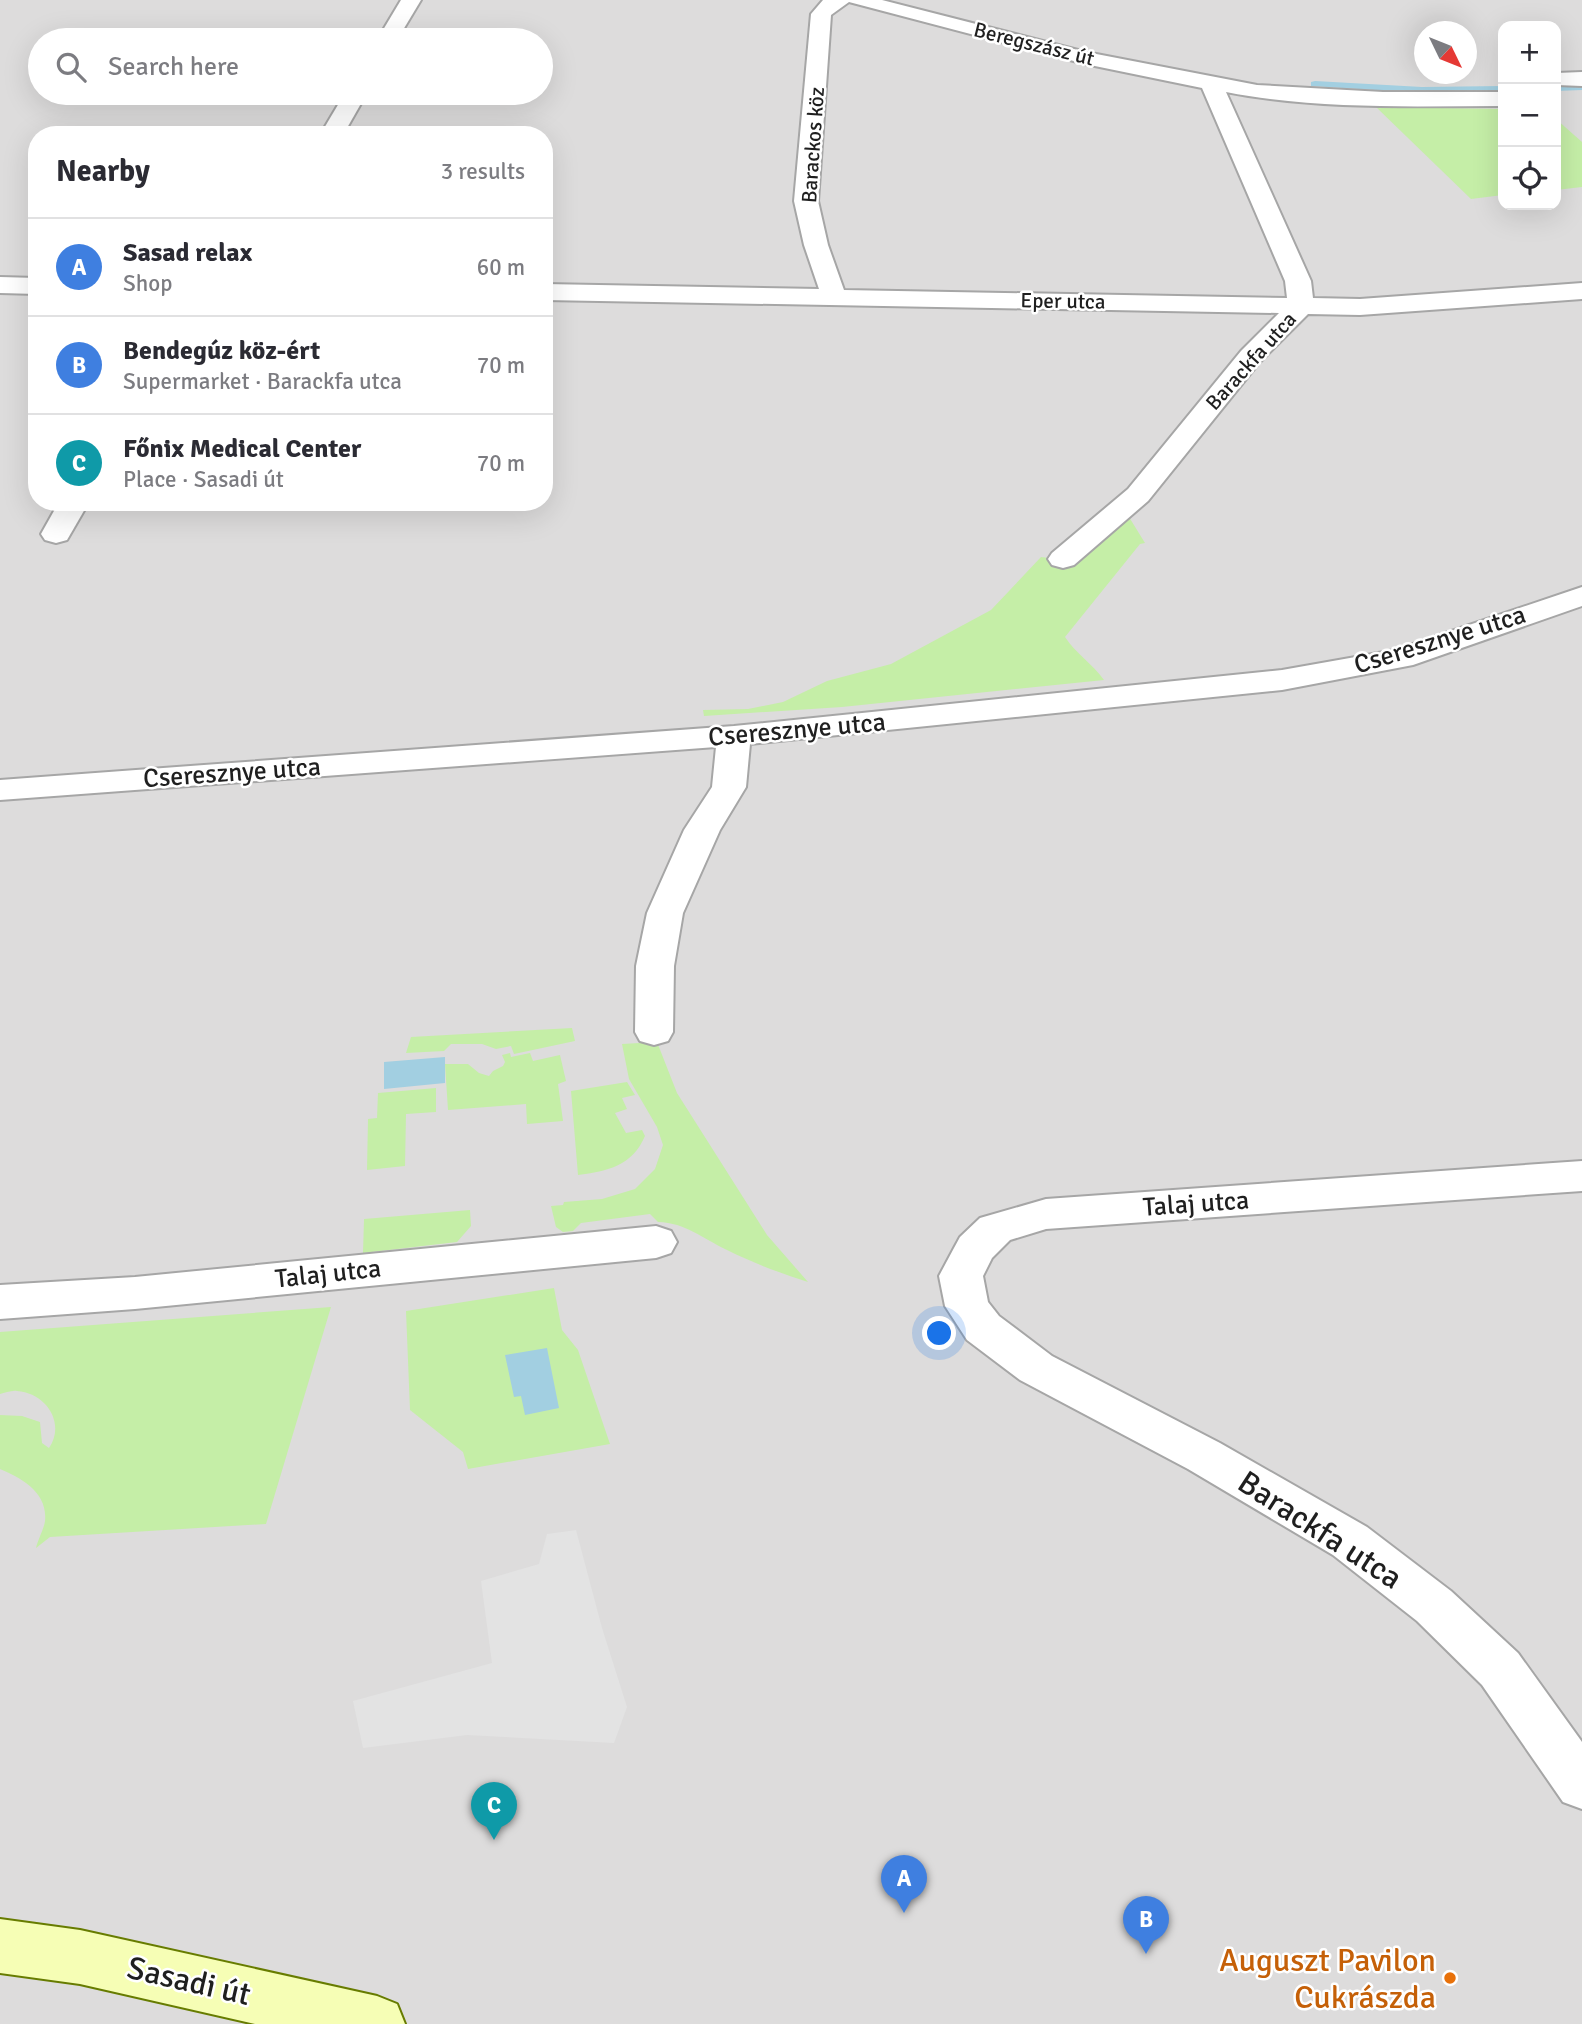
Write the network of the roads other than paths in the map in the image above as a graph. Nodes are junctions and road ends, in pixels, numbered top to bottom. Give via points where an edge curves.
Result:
1 (411, 0) edge
2 (840, 0) edge
3 (858, 0) edge
4 (394, 28) edge
5 (1561, 79) edge
6 (1582, 79) edge
7 (1498, 80) edge
8 (1211, 83) junction
9 (1582, 97) edge
10 (1561, 98) edge
11 (1498, 99) edge
12 (349, 105) edge
13 (336, 126) edge
14 (0, 285) edge
15 (28, 286) edge
16 (1582, 291) edge
17 (553, 292) edge
18 (834, 297) junction
19 (1301, 306) junction
20 (69, 511) edge
21 (56, 534) dead end
22 (1063, 559) dead end
23 (1582, 596) edge
24 (734, 736) junction
25 (0, 790) edge
26 (654, 1032) dead end
27 (1582, 1176) edge
28 (656, 1242) dead end
29 (0, 1302) edge
30 (1036, 1368) joint
31 (1582, 1785) edge
32 (0, 1946) edge
33 (377, 2024) edge

1 - 4 street
2 - 18 street, Barackos köz via 821,14 806,201
3 - 8 street, Beregszász út via 1085,58
5 - 6 street
7 - 8 street, Beregszász út via 1250,75
8 - 11 street, Beregszász út via 1301,96
8 - 19 street, Barackfa utca via 1298,281
9 - 10 street
12 - 13 street
14 - 15 street
16 - 19 street, Eper utca via 1430,303
17 - 18 street, Eper utca
18 - 19 street, Eper utca
19 - 22 street, Barackfa utca via 1250,357 1138,495
20 - 21 street
23 - 24 street, Cseresznye utca via 1402,658 1329,673
24 - 25 street, Cseresznye utca
24 - 26 street via 729,787 702,830 665,913 655,966
27 - 30 street, Talaj utca via 1046,1214 995,1229 975,1248 961,1276 967,1306 983,1328
28 - 29 street, Talaj utca
30 - 31 street, Barackfa utca via 1204,1456 1350,1541 1434,1606 1500,1669
32 - 33 street, Sasadi út via 80,1957

